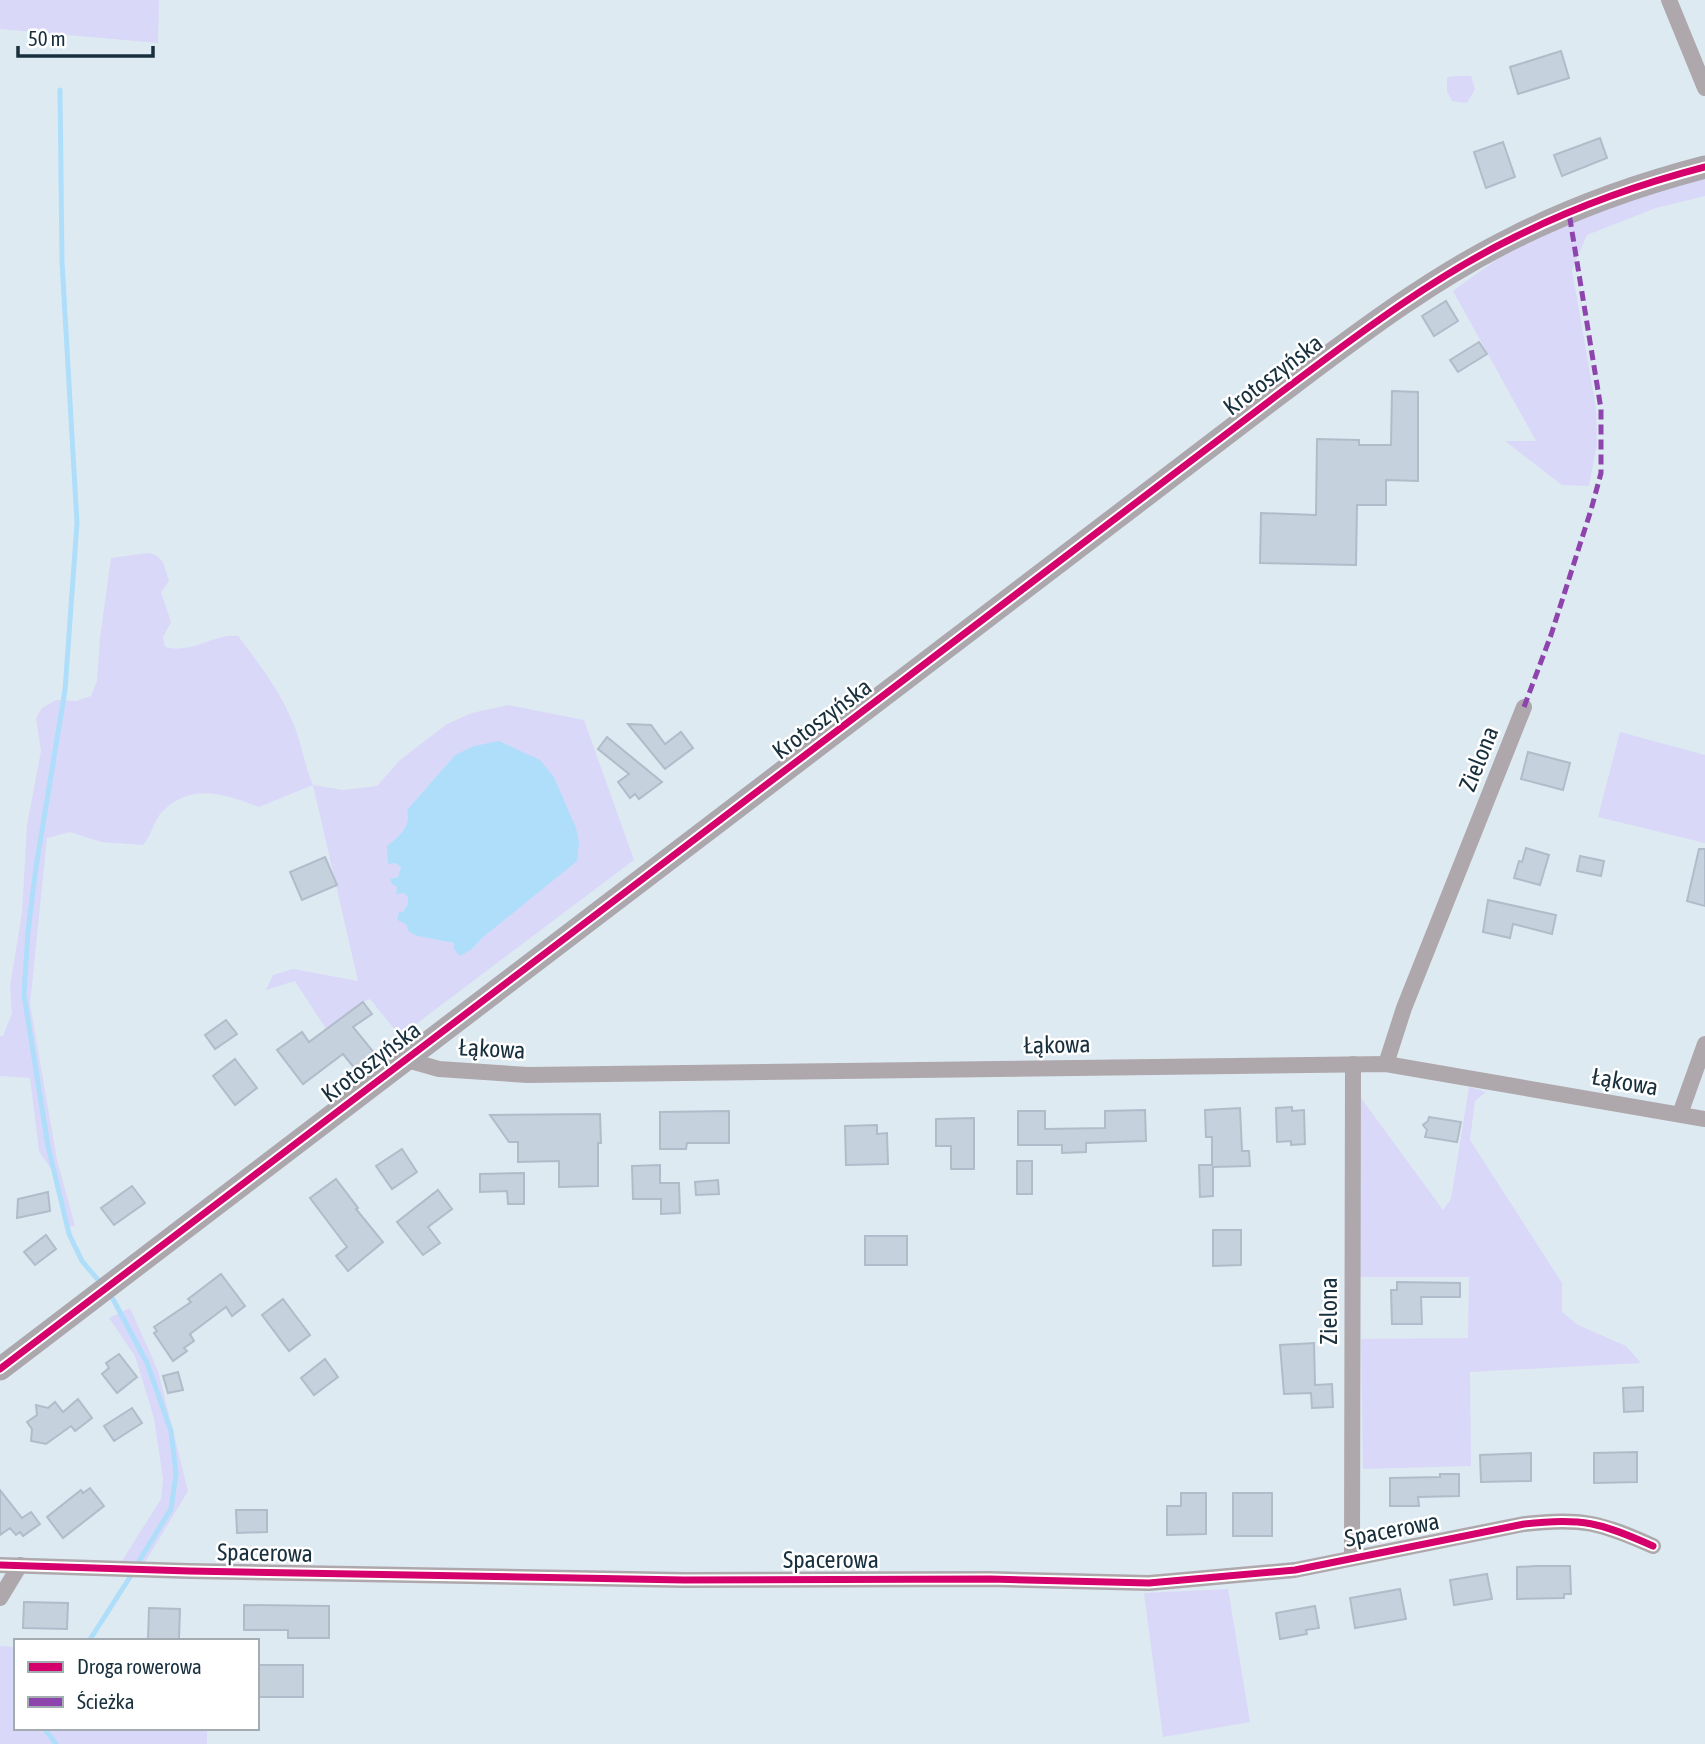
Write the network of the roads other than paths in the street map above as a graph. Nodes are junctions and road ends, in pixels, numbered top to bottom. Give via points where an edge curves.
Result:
1 (1669, 0) edge
2 (1705, 89) edge
3 (1705, 167) edge
4 (1524, 706) dead end
5 (1705, 1044) edge
6 (407, 1060) junction
7 (1353, 1064) junction
8 (1386, 1064) junction
9 (1680, 1114) junction
10 (1705, 1119) edge
11 (0, 1369) edge
12 (1653, 1546) dead end
13 (1352, 1558) junction
14 (0, 1565) edge
15 (20, 1565) junction
16 (0, 1598) edge

1 - 2 street
3 - 6 street, Krotoszyńska via 1605,198 1541,225 1420,293 1276,396
4 - 8 street, Zielona
5 - 9 street
6 - 7 street, Łąkowa via 439,1069 528,1075
6 - 11 street, Krotoszyńska
7 - 8 street, Łąkowa
7 - 13 street, Zielona
8 - 9 street, Łąkowa
9 - 10 street, Łąkowa
12 - 13 street, Spacerowa via 1596,1524 1555,1520
13 - 15 street, Spacerowa via 1295,1570 1149,1583 671,1580
14 - 15 street, Spacerowa
15 - 16 street

